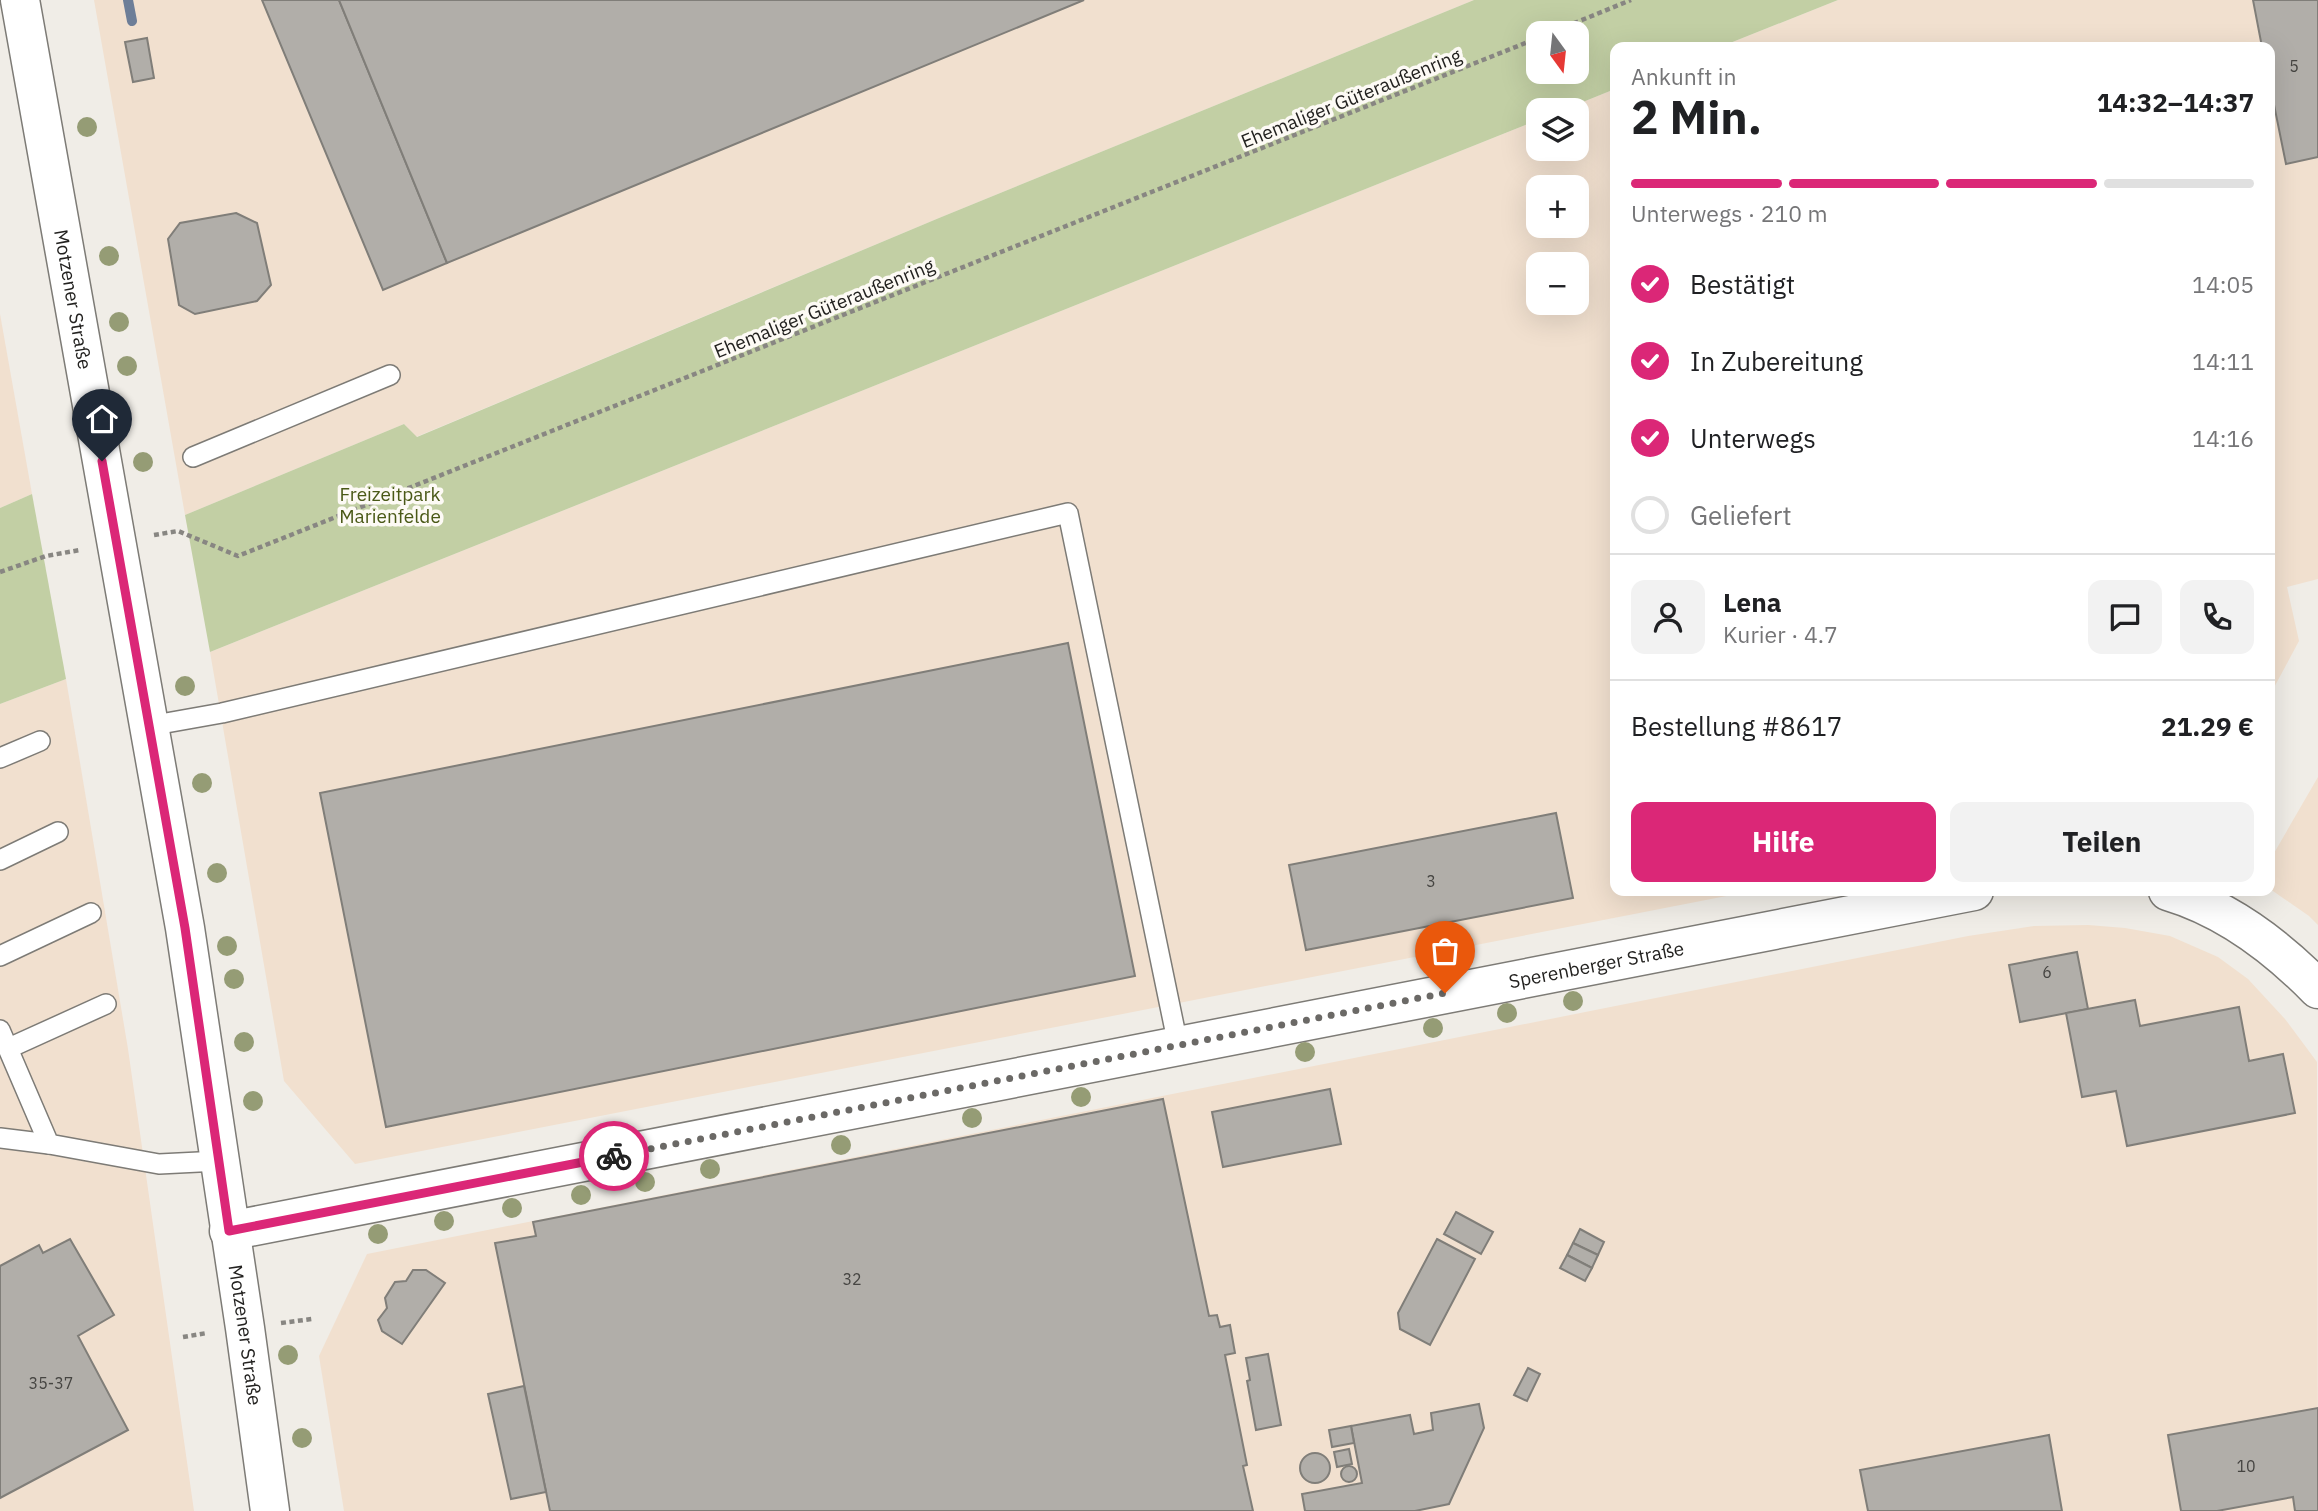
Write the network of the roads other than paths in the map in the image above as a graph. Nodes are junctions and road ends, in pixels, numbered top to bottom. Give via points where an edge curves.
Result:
1 (20, 0) edge
2 (390, 374) dead end
3 (193, 457) dead end
4 (149, 726) junction
5 (40, 741) dead end
6 (0, 758) edge
7 (58, 832) dead end
8 (0, 860) edge
9 (1948, 896) edge
10 (2181, 896) edge
11 (91, 913) dead end
12 (0, 956) edge
13 (2318, 989) edge
14 (106, 1004) dead end
15 (0, 1030) edge
16 (1178, 1045) junction
17 (9, 1048) junction
18 (0, 1138) edge
19 (49, 1144) junction
20 (219, 1161) junction
21 (229, 1231) junction
22 (270, 1511) edge

1 - 4 street, Motzener Straße
2 - 3 lane
4 - 16 lane via 222,713 1068,513
4 - 20 street, Motzener Straße
5 - 6 lane
7 - 8 lane
9 - 16 street, Sperenberger Straße
10 - 13 street via 2208,906 2265,943
11 - 12 lane
14 - 17 lane
15 - 17 lane
16 - 21 street, Sperenberger Straße
17 - 19 lane
18 - 19 lane
19 - 20 lane via 159,1164
20 - 21 street, Motzener Straße
21 - 22 street, Motzener Straße

